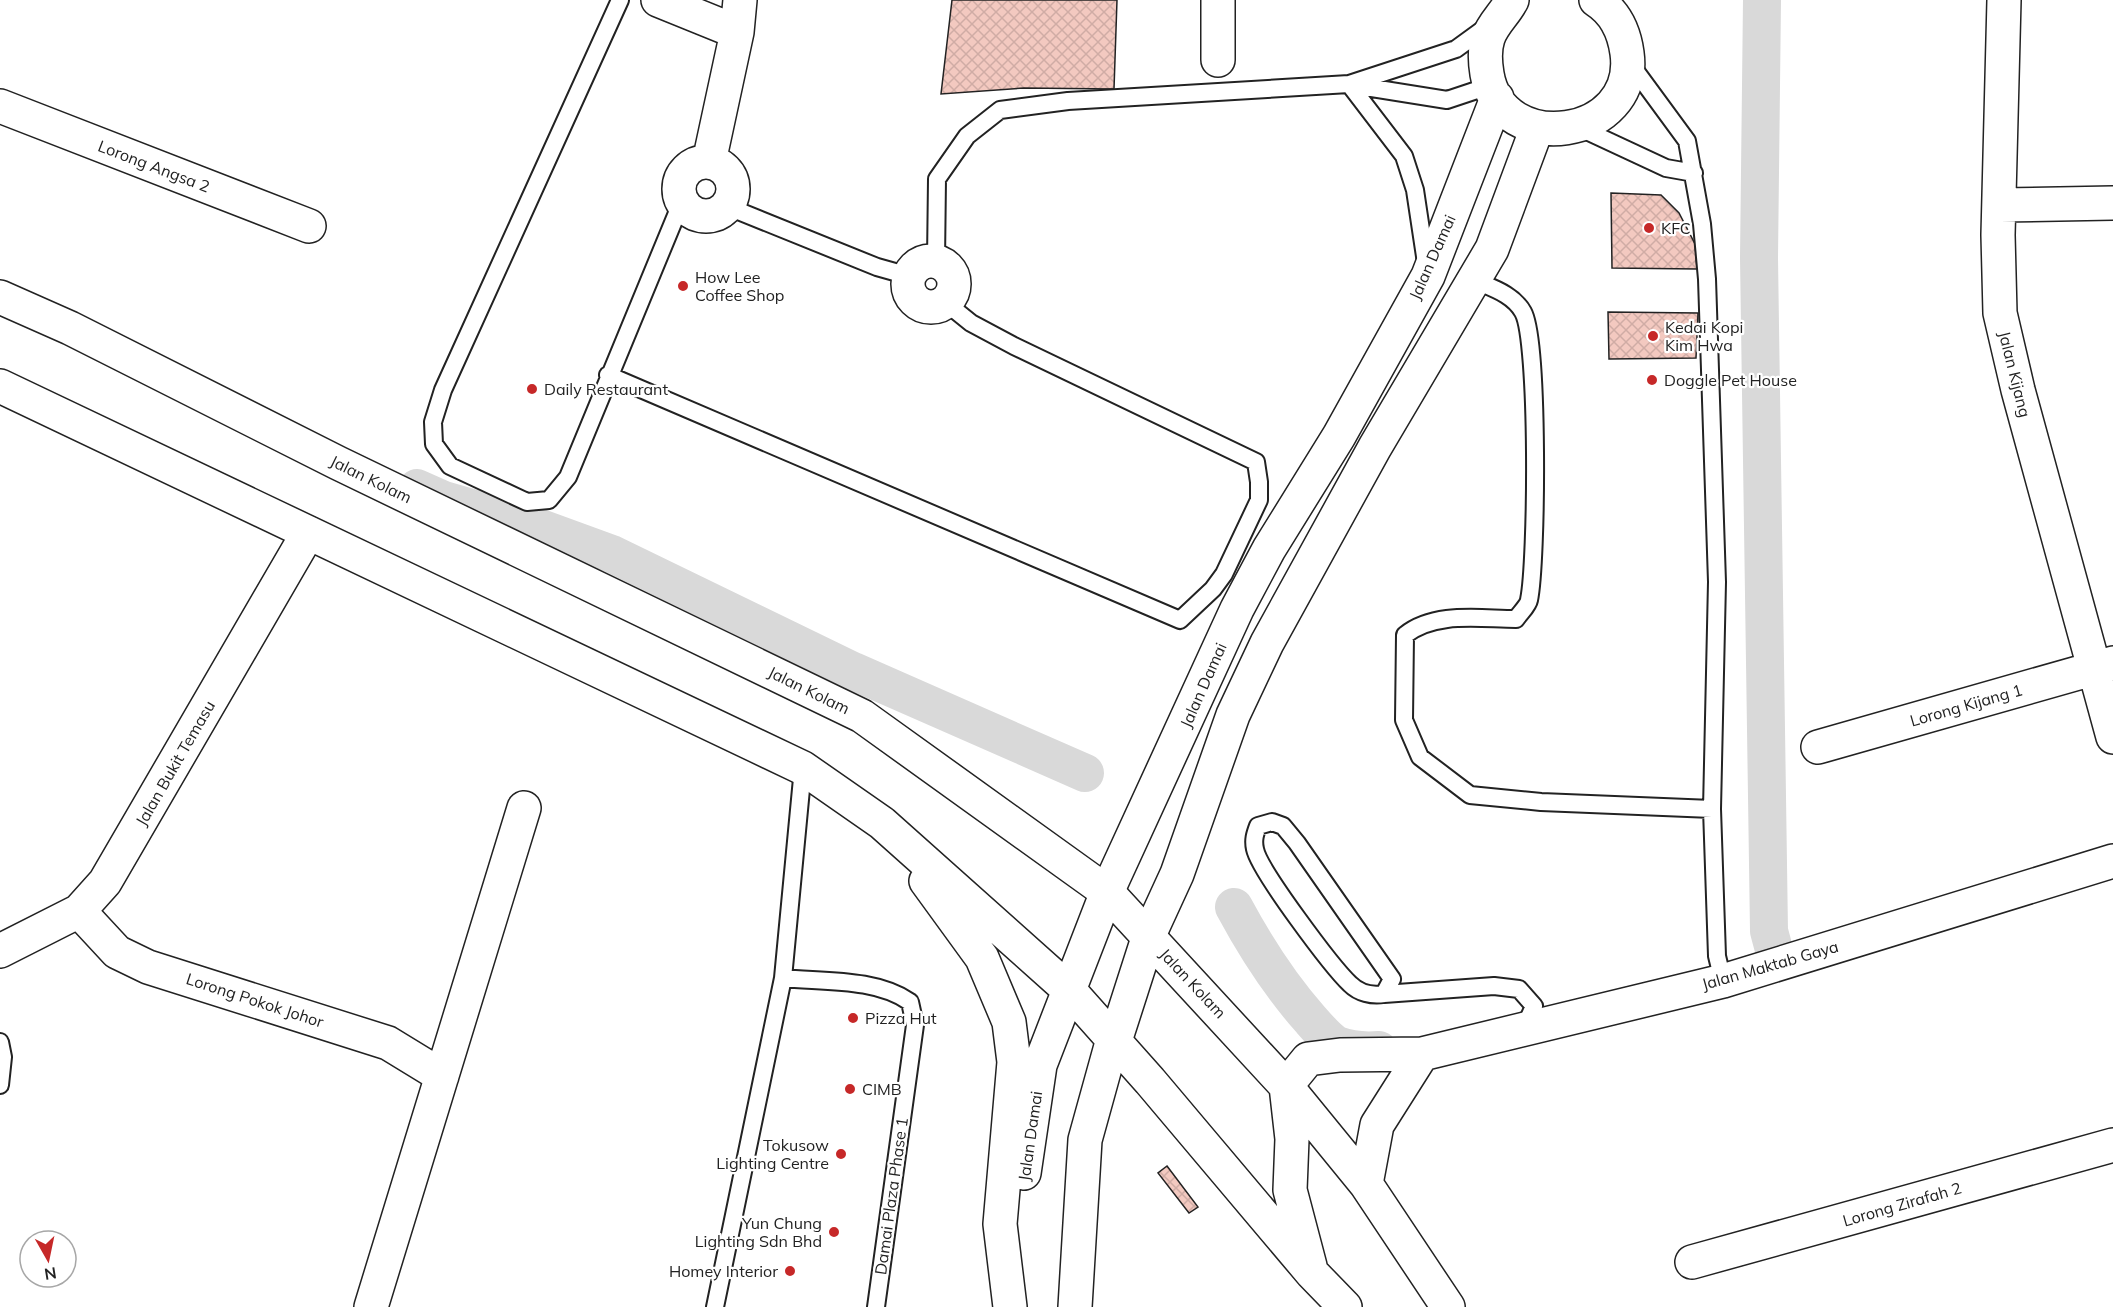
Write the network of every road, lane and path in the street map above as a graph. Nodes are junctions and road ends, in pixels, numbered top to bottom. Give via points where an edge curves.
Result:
1 (620, 0) edge
2 (658, 0) edge
3 (740, 0) edge
4 (1218, 0) edge
5 (2004, 0) edge
6 (1598, 1) edge
7 (1509, 6) edge
8 (737, 32) junction
9 (1218, 60) dead end
10 (1628, 61) junction
11 (1349, 84) junction
12 (1493, 92) junction
13 (0, 106) edge
14 (1578, 127) junction
15 (1538, 128) junction
16 (710, 162) junction
17 (1694, 173) junction
18 (682, 201) junction
19 (2113, 203) edge
20 (2000, 205) junction
21 (726, 206) junction
22 (309, 226) dead end
23 (922, 269) junction
24 (1428, 276) junction
25 (1474, 280) junction
26 (0, 297) edge
27 (945, 302) joint
28 (608, 375) junction
29 (0, 386) edge
30 (308, 533) junction
31 (2103, 665) edge
32 (2113, 737) edge
33 (1818, 747) dead end
34 (803, 768) junction
35 (524, 808) dead end
36 (1712, 809) junction
37 (882, 823) junction
38 (2113, 861) edge
39 (1107, 892) junction
40 (79, 911) junction
41 (1149, 935) junction
42 (0, 951) edge
43 (783, 978) junction
44 (1723, 981) junction
45 (1069, 990) junction
46 (1384, 994) junction
47 (1524, 1029) junction
48 (1115, 1041) junction
49 (0, 1042) edge
50 (1422, 1054) junction
51 (442, 1076) junction
52 (0, 1085) edge
53 (1286, 1086) junction
54 (2113, 1145) edge
55 (1366, 1184) junction
56 (1692, 1262) dead end
57 (1312, 1273) junction
58 (371, 1307) edge
59 (715, 1307) edge
60 (876, 1307) edge
61 (1012, 1307) edge
62 (1075, 1307) edge
63 (1345, 1307) edge
64 (1448, 1307) edge

1 - 28 lane via 443,390 433,422 434,444 450,466 527,502 549,500 567,477
2 - 8 street
3 - 8 street
4 - 9 street
5 - 20 street, Jalan Kijang
6 - 10 street via 1615,18 1625,38
7 - 11 lane via 1456,49
7 - 12 street via 1488,39 1485,59
8 - 16 street
10 - 14 street via 1624,84 1613,104
10 - 17 lane via 1687,141
11 - 12 lane via 1447,100
11 - 23 lane via 1068,101 1000,110 967,136 937,179
11 - 24 lane via 1404,156 1415,190
12 - 15 street via 1508,111
12 - 24 street, Jalan Damai
13 - 22 street, Lorong Angsa 2
14 - 15 street
14 - 17 lane via 1666,168
15 - 25 street via 1492,249
16 - 18 street via 693,165 682,176
16 - 21 street via 724,169 733,183
17 - 36 lane via 1707,279 1717,582
18 - 21 street via 702,215 720,212
18 - 28 lane
19 - 20 street
20 - 31 street, Jalan Kijang via 2000,313 2018,390
21 - 23 lane via 877,267
23 - 27 street via 949,269 954,283 951,297
24 - 39 street, Jalan Damai via 1340,436 1269,549 1237,609
25 - 36 lane via 1512,298 1528,324 1533,376 1529,602 1516,619 1431,621 1405,635 1404,720 1420,758 1470,795
25 - 41 street via 1375,447 1267,643 1233,715 1177,874
26 - 39 street, Jalan Kolam via 862,716
27 - 28 lane via 971,323 1014,346 1256,462 1258,500 1224,574 1214,589 1180,620
29 - 30 street
30 - 34 street
30 - 40 street, Jalan Bukit Temasu via 105,882
31 - 32 street, Jalan Kijang
31 - 33 street, Lorong Kijang 1
34 - 37 street
34 - 43 lane
35 - 51 street
36 - 44 lane via 1718,956
37 - 45 street
37 - 61 street via 982,958 1009,1022 1014,1062 1000,1224
38 - 44 street, Jalan Maktab Gaya
39 - 41 street, Jalan Kolam
39 - 45 street, Jalan Damai
40 - 42 street, Jalan Bukit Temasu
40 - 51 street, Lorong Pokok Johor via 117,952 148,967 388,1043
41 - 48 street
41 - 53 street, Jalan Kolam
43 - 59 lane
43 - 60 lane, Damai Plaza Phase 1 via 857,985 897,993 910,1002 915,1025
44 - 47 street, Jalan Maktab Gaya
45 - 48 street
45 - 61 street, Jalan Damai via 1040,1065
46 - 46 lane via 1373,996 1351,985 1299,919 1255,851 1258,826 1272,822 1283,826 1297,843 1392,979
46 - 47 lane via 1494,986 1519,989 1534,1006
47 - 50 street, Jalan Maktab Gaya
48 - 57 street
48 - 62 street via 1085,1140
49 - 52 lane
50 - 53 street, Jalan Maktab Gaya via 1308,1059
50 - 55 street via 1377,1125
51 - 58 street
53 - 55 street, Jalan Kolam
53 - 57 street via 1292,1139 1290,1190
54 - 56 street, Lorong Zirafah 2
55 - 64 street, Jalan Kolam
57 - 63 street

